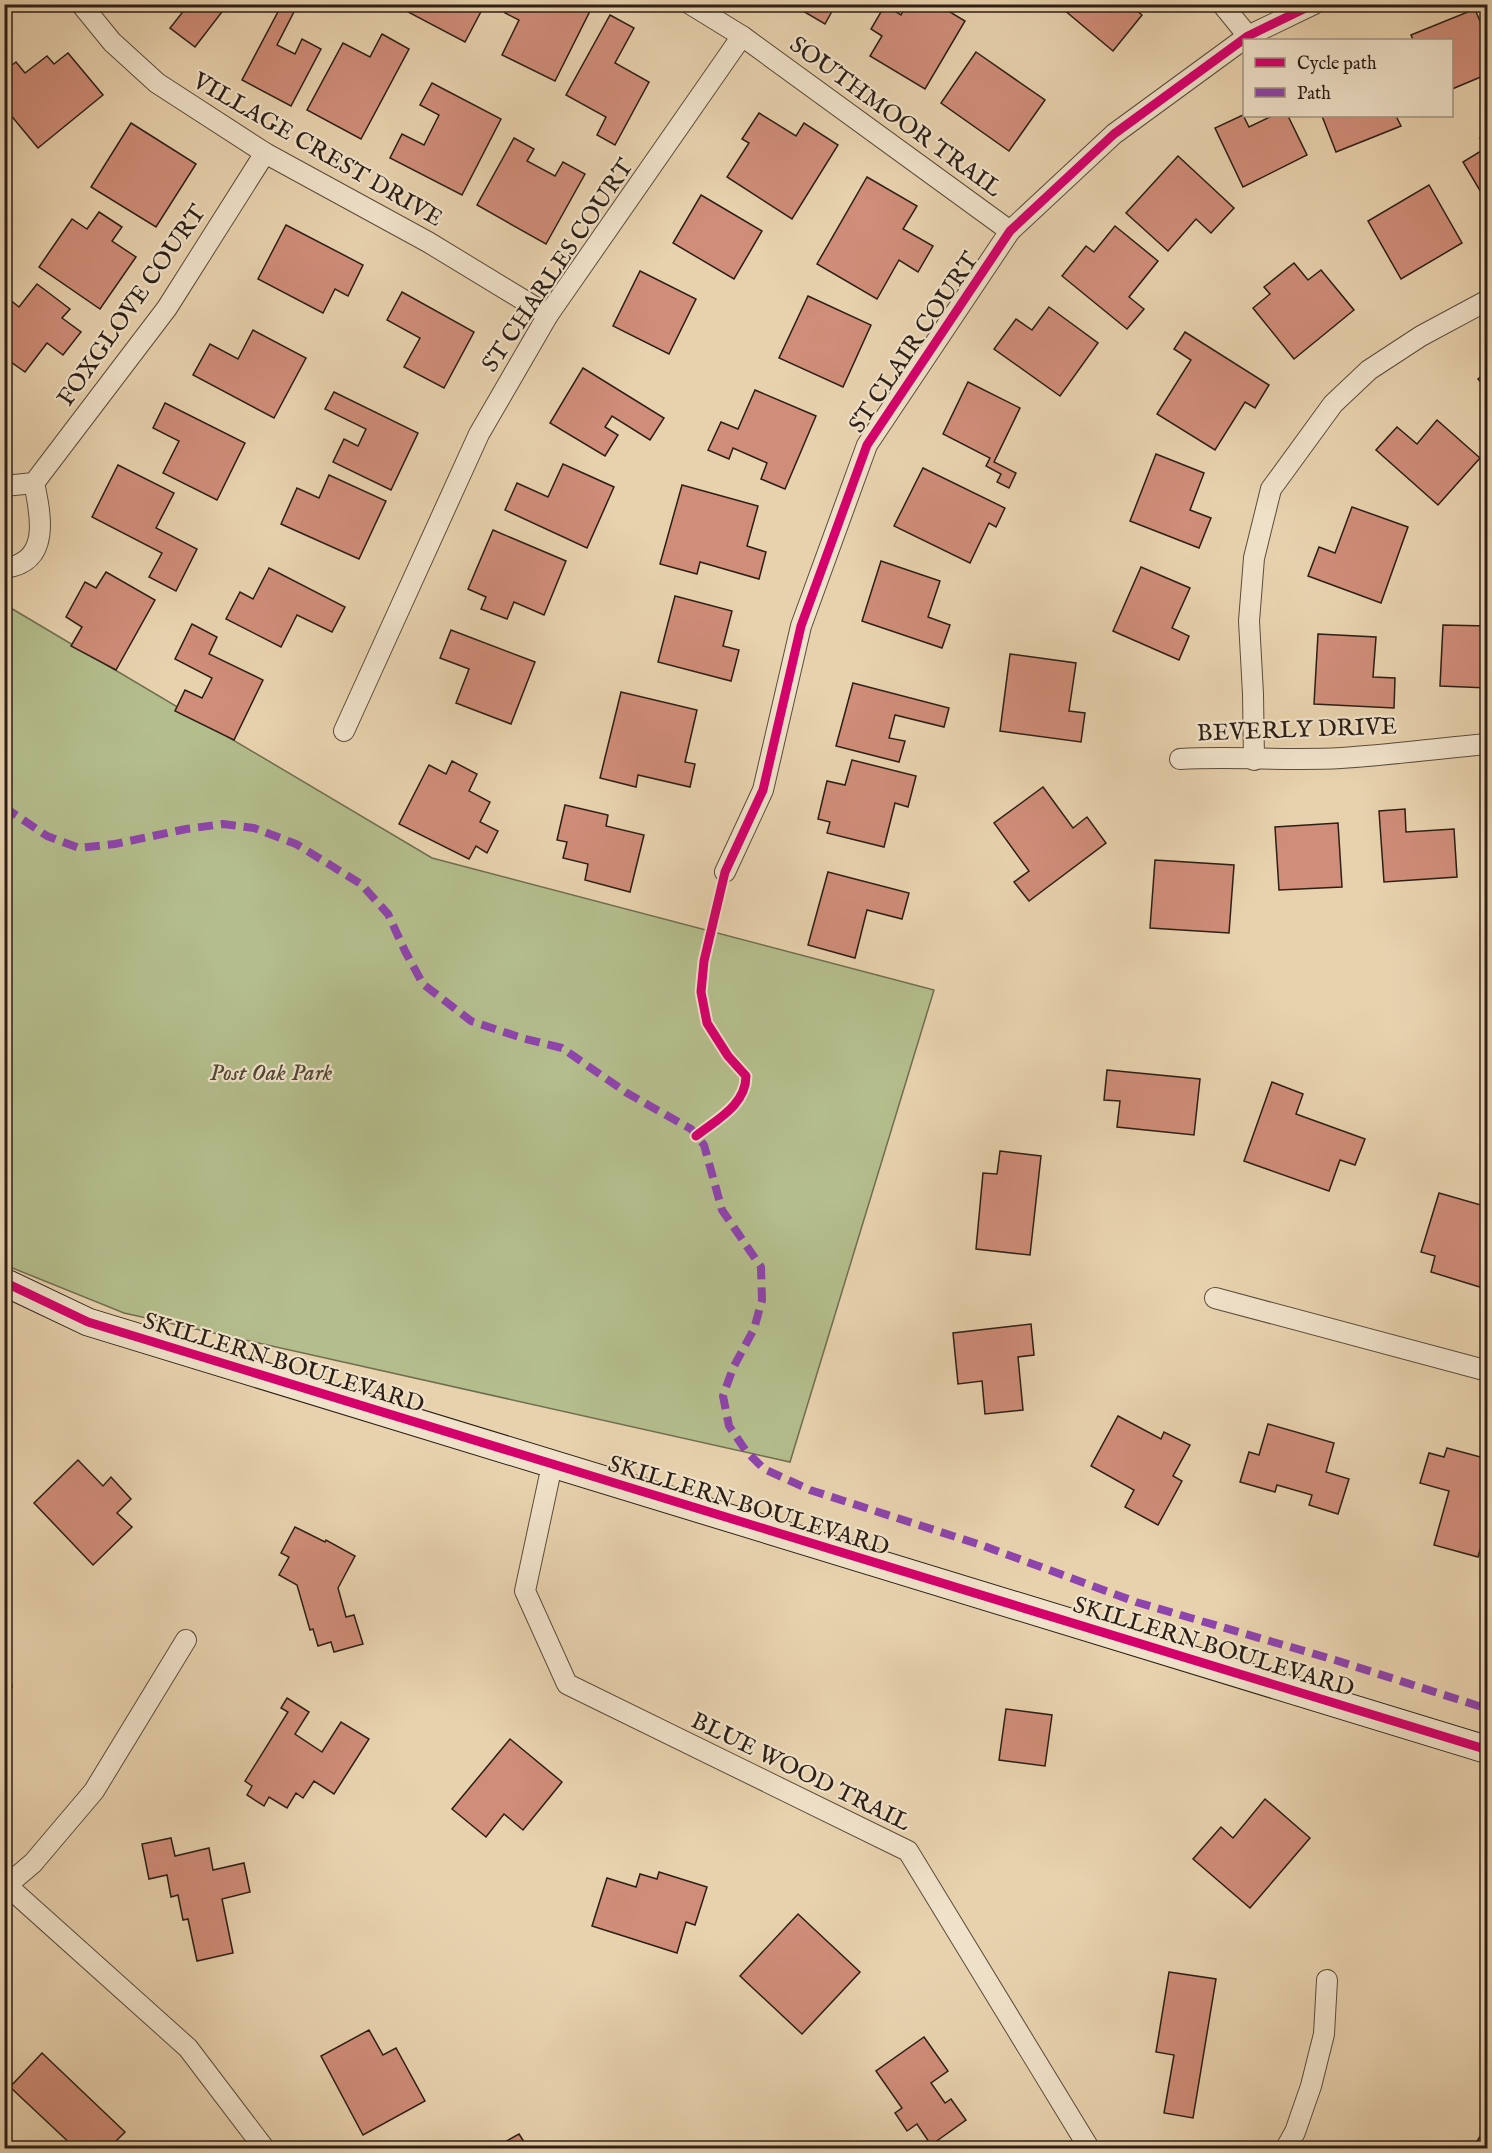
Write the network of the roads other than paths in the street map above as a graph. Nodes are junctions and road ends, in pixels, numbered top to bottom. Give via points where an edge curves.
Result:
1 (81, 4) edge
2 (690, 4) edge
3 (1222, 4) edge
4 (1314, 4) edge
5 (742, 36) junction
6 (1248, 36) junction
7 (1244, 39) edge
8 (1243, 40) edge
9 (265, 153) junction
10 (1010, 231) junction
11 (1488, 300) edge
12 (548, 315) junction
13 (34, 483) junction
14 (4, 486) edge
15 (4, 568) edge
16 (344, 731) dead end
17 (1488, 744) edge
18 (1180, 759) dead end
19 (1254, 760) junction
20 (725, 872) dead end
21 (4, 1282) edge
22 (1215, 1298) dead end
23 (1488, 1371) edge
24 (552, 1465) junction
25 (186, 1640) dead end
26 (1488, 1750) edge
27 (6, 1884) edge
28 (1327, 1980) dead end
29 (264, 2148) edge
30 (1089, 2148) edge
31 (1286, 2148) edge

1 - 9 street, VILLAGE CREST DRIVE via 112,42 157,83
2 - 5 street, SOUTHMOOR TRAIL
3 - 6 street
4 - 6 street, ST CLAIR COURT
5 - 10 street, SOUTHMOOR TRAIL
5 - 12 street, ST CHARLES COURT
6 - 7 street, ST CLAIR COURT
8 - 10 street, ST CLAIR COURT via 1114,134
9 - 12 street, VILLAGE CREST DRIVE via 428,242
9 - 13 street, FOXGLOVE COURT via 167,308
10 - 20 street, ST CLAIR COURT via 867,445 801,626 763,790
11 - 19 street via 1369,370 1333,404 1271,489 1254,558 1249,621
12 - 16 street, ST CHARLES COURT via 479,434
13 - 14 street
13 - 15 street via 41,514 39,540 30,556 16,567
17 - 19 street, BEVERLY DRIVE via 1342,758
18 - 19 street, BEVERLY DRIVE
21 - 24 street, SKILLERN BOULEVARD via 88,1322
22 - 23 street
24 - 26 street, SKILLERN BOULEVARD
24 - 30 street, BLUE WOOD TRAIL via 525,1591 567,1684 908,1851
25 - 27 street via 94,1791 33,1863
27 - 29 street via 188,2048
28 - 31 street via 1324,2034 1311,2086

